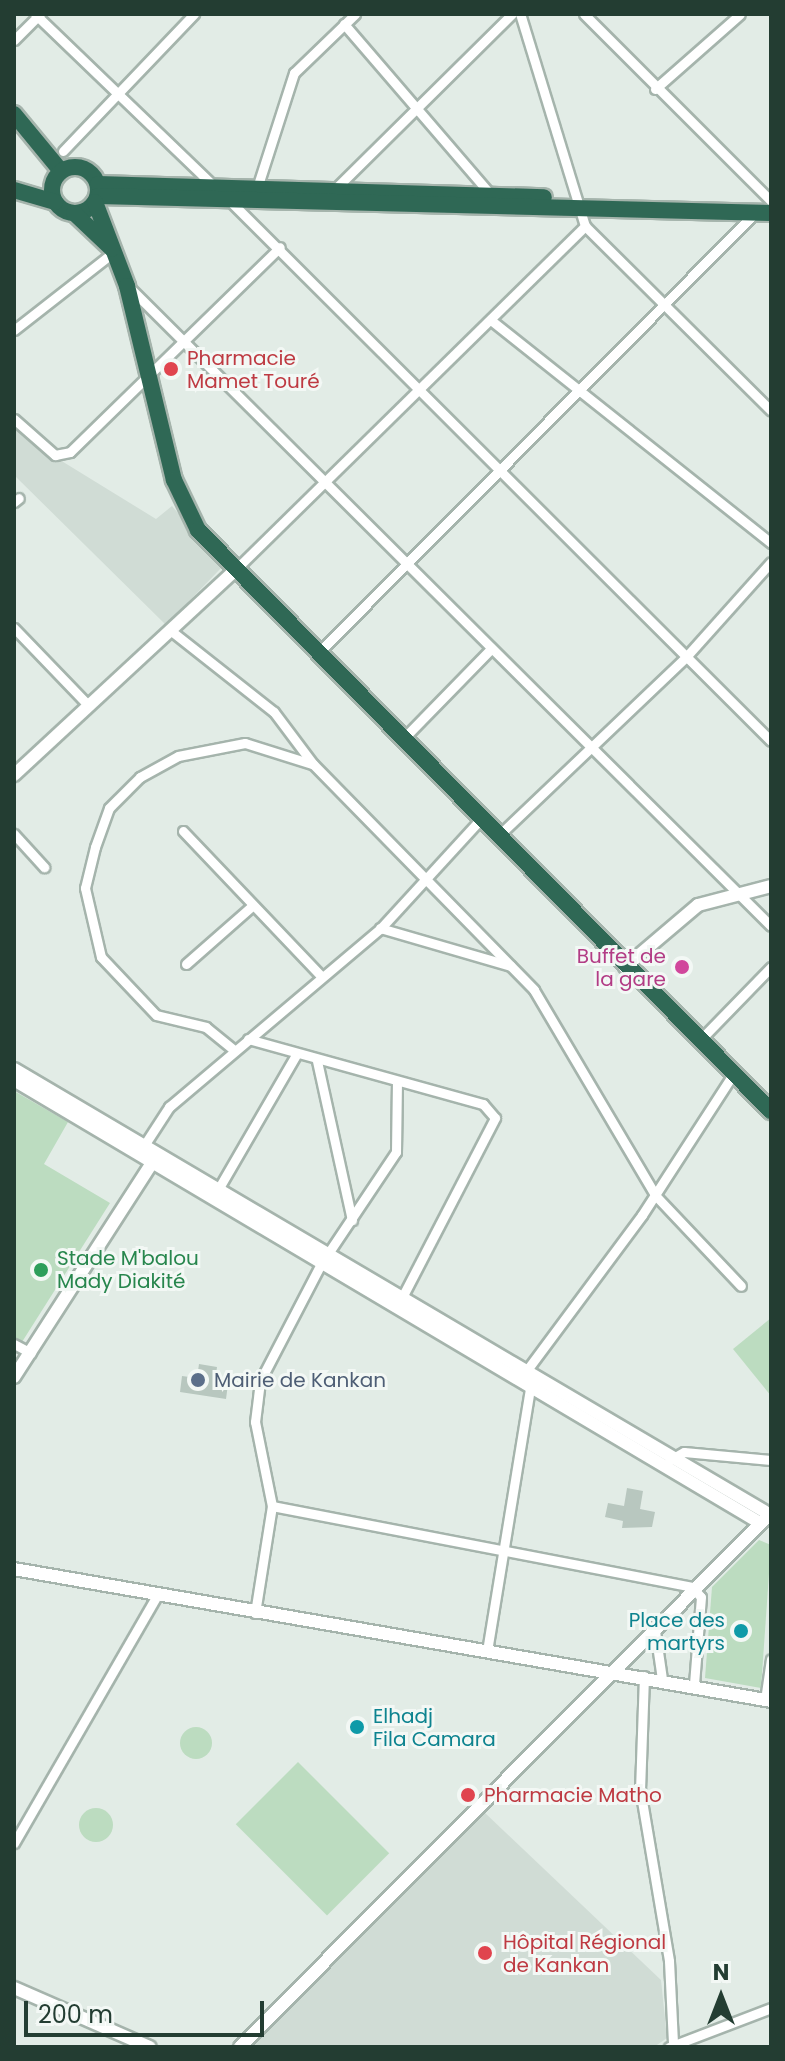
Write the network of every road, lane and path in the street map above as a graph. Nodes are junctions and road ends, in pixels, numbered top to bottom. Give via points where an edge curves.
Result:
1 (194, 14) edge
2 (355, 14) edge
3 (512, 14) edge
4 (520, 14) edge
5 (584, 14) edge
6 (740, 14) edge
7 (37, 15) edge
8 (344, 24) junction
9 (14, 40) edge
10 (655, 89) junction
11 (116, 94) junction
12 (418, 109) junction
13 (14, 114) edge
14 (41, 138) junction
15 (63, 151) junction
16 (78, 166) junction
17 (57, 177) junction
18 (14, 187) edge
19 (257, 188) junction
20 (221, 193) junction
21 (97, 194) junction
22 (329, 196) junction
23 (492, 196) junction
24 (55, 202) junction
25 (576, 202) junction
26 (766, 208) edge
27 (74, 213) junction
28 (585, 226) junction
29 (280, 247) junction
30 (113, 251) junction
31 (127, 286) junction
32 (664, 310) junction
33 (492, 321) junction
34 (14, 330) edge
35 (185, 341) junction
36 (150, 377) junction
37 (583, 393) junction
38 (418, 396) junction
39 (771, 411) edge
40 (14, 419) edge
41 (500, 471) junction
42 (322, 483) junction
43 (771, 543) edge
44 (771, 562) edge
45 (409, 566) junction
46 (234, 571) junction
47 (14, 628) edge
48 (170, 630) junction
49 (489, 651) junction
50 (317, 654) junction
51 (686, 657) junction
52 (88, 705) junction
53 (401, 741) junction
54 (771, 741) edge
55 (593, 747) junction
56 (313, 764) junction
57 (14, 775) edge
58 (480, 820) junction
59 (183, 831) dead end
60 (14, 834) edge
61 (497, 837) junction
62 (44, 867) dead end
63 (428, 878) junction
64 (771, 886) edge
65 (738, 896) junction
66 (252, 906) junction
67 (770, 921) edge
68 (380, 928) junction
69 (186, 964) dead end
70 (511, 966) junction
71 (625, 967) junction
72 (771, 967) edge
73 (321, 976) junction
74 (248, 1039) junction
75 (700, 1040) junction
76 (234, 1050) junction
77 (296, 1055) junction
78 (317, 1061) junction
79 (14, 1069) edge
80 (734, 1073) junction
81 (14, 1080) edge
82 (397, 1083) junction
83 (771, 1111) edge
84 (143, 1147) junction
85 (155, 1159) junction
86 (215, 1195) junction
87 (655, 1195) junction
88 (352, 1220) junction
89 (324, 1260) junction
90 (741, 1286) dead end
91 (401, 1299) junction
92 (14, 1344) edge
93 (31, 1353) junction
94 (14, 1377) edge
95 (526, 1381) junction
96 (771, 1460) edge
97 (665, 1464) junction
98 (272, 1506) junction
99 (768, 1519) edge
100 (503, 1547) junction
101 (14, 1569) edge
102 (692, 1587) junction
103 (156, 1597) junction
104 (255, 1613) junction
105 (655, 1631) junction
106 (487, 1651) junction
107 (771, 1659) edge
108 (615, 1671) junction
109 (644, 1676) junction
110 (662, 1679) junction
111 (694, 1684) junction
112 (768, 1700) edge
113 (14, 1843) edge
114 (14, 1988) edge
115 (771, 2008) edge
116 (671, 2046) edge
117 (150, 2047) edge
118 (240, 2047) edge

1 - 11 street
2 - 8 street
3 - 12 street
4 - 25 street
5 - 10 street
6 - 10 street
7 - 9 street
7 - 11 street
8 - 12 street
8 - 19 street via 294,73
10 - 26 street
11 - 15 street
11 - 20 street
12 - 22 street
12 - 23 street
13 - 14 highway
14 - 15 highway
14 - 17 highway
15 - 16 highway
16 - 17 highway
16 - 21 highway
17 - 18 highway
17 - 24 highway
18 - 24 highway
19 - 20 highway
19 - 22 highway
20 - 21 highway
20 - 22 highway
20 - 29 street
21 - 27 highway
21 - 30 highway
22 - 23 highway
22 - 25 highway
23 - 25 highway
24 - 27 highway
25 - 26 highway
25 - 28 street
26 - 32 street
27 - 30 highway
28 - 32 street
28 - 33 street
29 - 35 street
29 - 38 street
30 - 31 highway
30 - 34 street
31 - 35 street
31 - 36 highway
32 - 37 street
32 - 39 street
33 - 37 street
33 - 38 street
35 - 36 street
35 - 42 street
36 - 40 street via 62,455
36 - 46 highway via 188,516
37 - 41 street
37 - 43 street
38 - 41 street
38 - 42 street
41 - 45 street
41 - 51 street
42 - 45 street
42 - 46 street
44 - 51 street
45 - 49 street
45 - 50 street
46 - 48 main road
46 - 50 highway
47 - 52 street
48 - 52 main road
48 - 56 street via 274,712
49 - 53 street
49 - 55 street
50 - 53 highway
51 - 54 street
51 - 55 street
52 - 57 main road
53 - 58 highway
55 - 61 street
55 - 65 street
56 - 63 street
56 - 76 street via 245,743 178,756 140,777 109,808 95,847 85,888 101,957 156,1015 206,1027
58 - 61 highway
58 - 63 street
59 - 66 street
60 - 62 street
61 - 71 highway
63 - 68 street
63 - 70 street
64 - 65 main road
65 - 67 street
65 - 71 main road via 698,905
66 - 69 street
66 - 73 street
68 - 70 street
68 - 73 street
70 - 87 street via 556,1021
71 - 75 highway
72 - 75 street
73 - 74 street
74 - 76 street
74 - 77 street
75 - 80 highway
76 - 84 street via 169,1107
77 - 78 street
77 - 86 street
78 - 82 street
78 - 88 street
79 - 84 main road
80 - 83 highway
80 - 87 street
81 - 85 main road
82 - 88 street via 396,1152
82 - 91 street via 483,1104 495,1118
84 - 85 main road
85 - 86 main road
85 - 93 main road
86 - 89 main road
87 - 90 street
87 - 95 street
88 - 89 street
89 - 91 main road
89 - 95 main road
89 - 98 street via 254,1404
91 - 95 main road
92 - 93 street
93 - 94 main road
95 - 97 main road
95 - 100 street
96 - 97 street via 684,1452
97 - 99 main road
98 - 100 street
98 - 104 street
99 - 102 main road
100 - 102 street
100 - 106 street
101 - 103 main road
102 - 105 main road
102 - 111 street via 701,1597
103 - 104 main road
103 - 113 street
104 - 106 main road
105 - 108 main road
105 - 110 street
106 - 108 main road
107 - 112 street
108 - 109 main road
108 - 118 main road
109 - 110 main road
109 - 116 street via 640,1789 669,1961
110 - 111 main road
111 - 112 main road
114 - 117 main road
115 - 116 street

